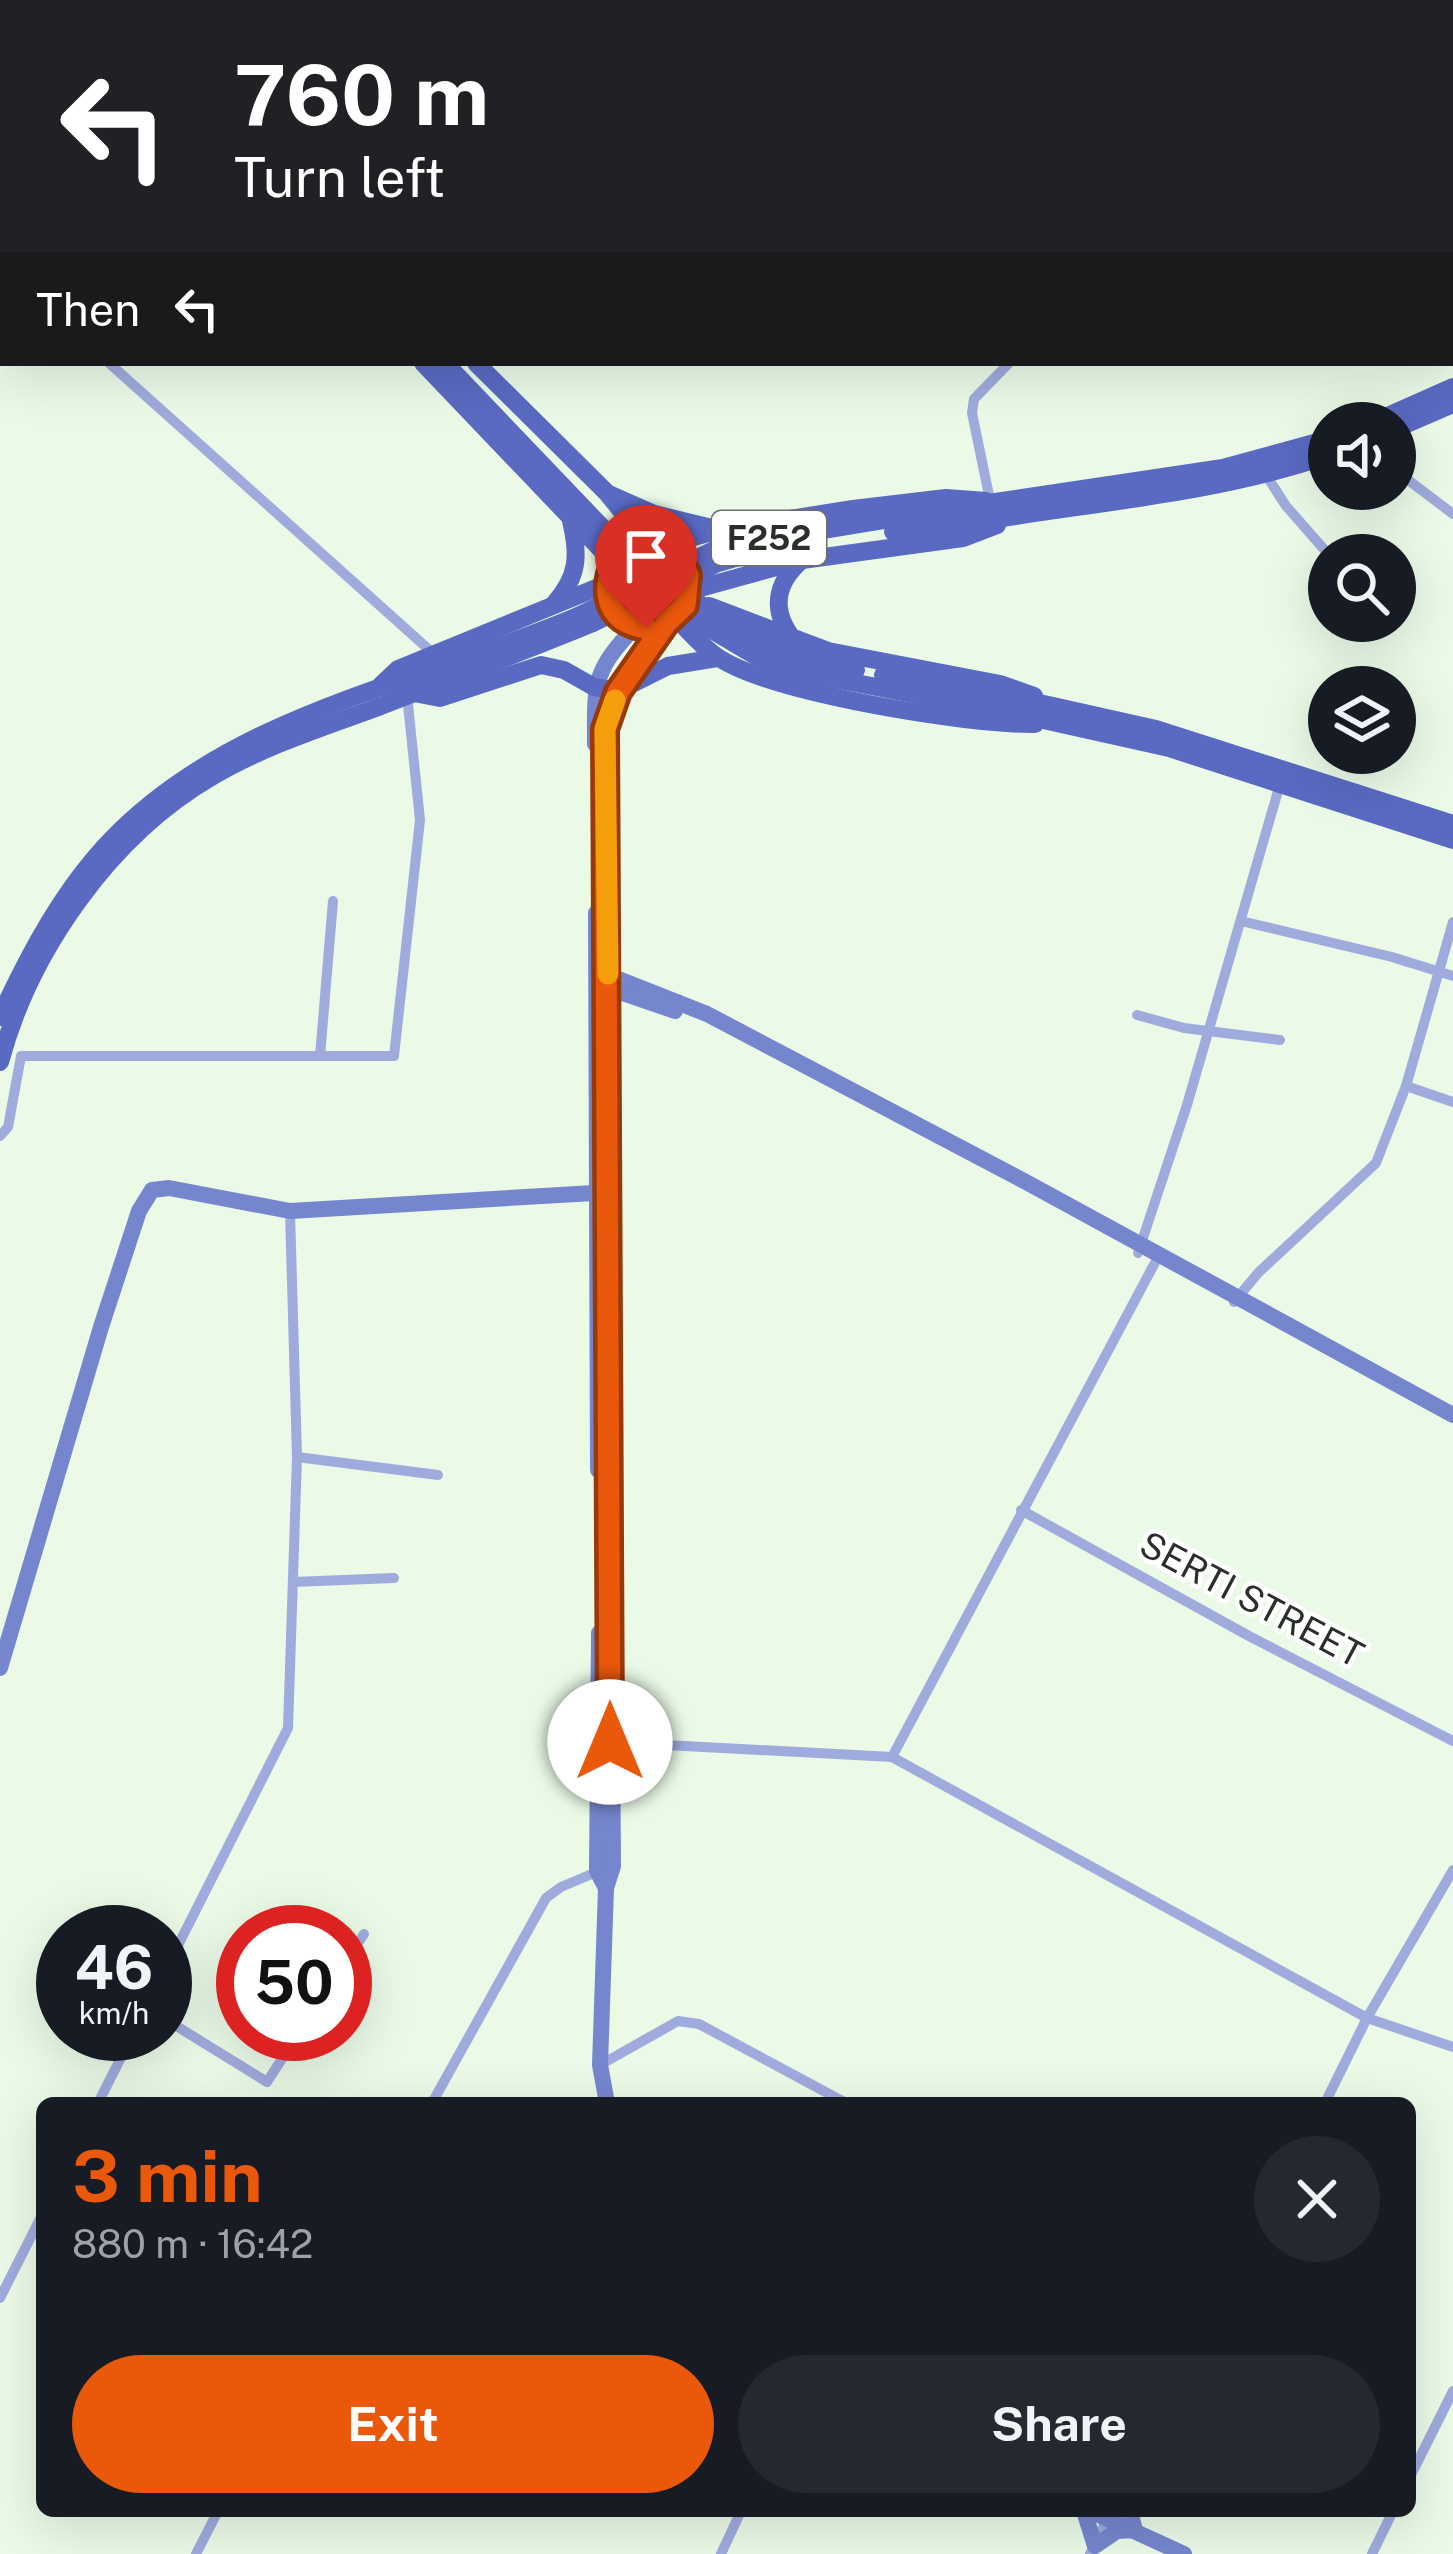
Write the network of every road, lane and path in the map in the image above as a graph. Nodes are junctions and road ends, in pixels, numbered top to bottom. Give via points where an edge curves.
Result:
1 (113, 366) edge
2 (426, 366) edge
3 (448, 366) edge
4 (466, 366) edge
5 (479, 366) edge
6 (1006, 366) edge
7 (1453, 387) edge
8 (1416, 403) edge
9 (1453, 404) edge
10 (1416, 420) edge
11 (1308, 445) edge
12 (1308, 462) edge
13 (1266, 475) junction
14 (1416, 486) edge
15 (607, 493) junction
16 (983, 506) junction
17 (1023, 514) junction
18 (1453, 514) edge
19 (571, 521) junction
20 (721, 530) junction
21 (1311, 534) edge
22 (653, 545) junction
23 (620, 548) junction
24 (802, 560) junction
25 (606, 584) junction
26 (688, 594) junction
27 (551, 608) junction
28 (585, 619) junction
29 (671, 620) junction
30 (635, 627) junction
31 (794, 641) junction
32 (435, 655) junction
33 (717, 658) junction
34 (594, 687) junction
35 (376, 690) junction
36 (618, 692) junction
37 (411, 694) junction
38 (1065, 715) junction
39 (1280, 784) junction
40 (1453, 824) edge
41 (1453, 840) edge
42 (333, 901) dead end
43 (1240, 922) junction
44 (1453, 922) edge
45 (1439, 971) junction
46 (1453, 976) edge
47 (602, 980) junction
48 (1137, 1015) dead end
49 (0, 1017) edge
50 (1209, 1030) junction
51 (1280, 1040) dead end
52 (320, 1056) junction
53 (0, 1062) edge
54 (1406, 1086) junction
55 (1453, 1102) edge
56 (0, 1136) edge
57 (594, 1193) junction
58 (290, 1211) junction
59 (1140, 1249) junction
60 (1157, 1259) junction
61 (1235, 1300) junction
62 (1453, 1415) edge
63 (1453, 1425) edge
64 (297, 1457) junction
65 (438, 1475) dead end
66 (1022, 1510) junction
67 (394, 1578) dead end
68 (293, 1582) junction
69 (0, 1668) edge
70 (1453, 1741) edge
71 (610, 1742) junction
72 (892, 1757) junction
73 (1453, 1870) edge
74 (605, 1875) junction
75 (192, 1918) edge
76 (1367, 2018) junction
77 (1453, 2048) edge
78 (119, 2061) edge
79 (232, 2061) edge
80 (280, 2061) edge
81 (600, 2065) junction
82 (101, 2097) edge
83 (435, 2097) edge
84 (606, 2097) edge
85 (835, 2097) edge
86 (1328, 2097) edge
87 (36, 2227) edge
88 (0, 2298) edge
89 (1452, 2397) edge
90 (1416, 2466) edge
91 (215, 2517) edge
92 (738, 2517) edge
93 (1097, 2517) edge
94 (1107, 2517) edge
95 (1132, 2517) edge
96 (1390, 2517) edge
97 (1135, 2530) junction
98 (1093, 2550) edge
99 (196, 2554) edge
100 (721, 2554) edge
101 (1184, 2554) edge
102 (1372, 2554) edge

1 - 32 street
2 - 19 main road
3 - 23 main road
4 - 23 main road via 588,488
5 - 15 main road
6 - 16 street via 974,399
7 - 8 main road
9 - 10 main road
11 - 16 main road, F252 via 1206,471
12 - 13 main road, F252
13 - 17 main road, F252
13 - 21 street
14 - 18 street
15 - 20 main road
15 - 22 main road
16 - 17 main road, F252
16 - 20 main road via 946,498
16 - 28 main road, F252, bridge via 720,547
17 - 24 main road via 963,538
19 - 23 main road
19 - 27 main road via 579,556
20 - 22 main road
22 - 23 main road
22 - 26 main road, F252 via 681,561
23 - 25 main road
23 - 38 main road, bridge via 704,609 788,654
24 - 26 main road
24 - 31 main road via 778,598 779,621
25 - 27 main road
25 - 30 main road via 612,610
26 - 29 main road, F252
26 - 31 main road
27 - 32 main road
28 - 35 main road
28 - 37 main road
29 - 30 main road
29 - 33 main road
29 - 36 main road
30 - 34 main road
31 - 38 main road via 1000,684
32 - 35 main road via 398,669
33 - 36 main road via 668,666
33 - 38 main road via 786,685 993,725
34 - 36 main road
34 - 37 main road via 541,665 440,698
34 - 47 main road
35 - 49 main road via 267,732 154,800 68,894
36 - 47 main road via 605,729
37 - 52 street via 420,820 394,1056
37 - 53 main road via 243,760 148,824 94,882 46,954
38 - 39 main road
38 - 40 main road via 1156,729
39 - 41 main road
39 - 43 street
42 - 52 street
43 - 45 street
43 - 50 street
44 - 45 street
45 - 46 street
45 - 54 street
47 - 57 main road
47 - 59 main road via 707,1014
47 - 71 main road
48 - 50 street
50 - 51 street
50 - 59 street
52 - 56 street via 21,1057
54 - 55 street
54 - 61 street via 1376,1162
57 - 58 main road
57 - 74 main road
58 - 64 street
58 - 69 main road via 169,1188 146,1198
59 - 60 main road
60 - 61 main road
60 - 66 street
61 - 62 main road
61 - 63 main road
64 - 65 street
64 - 68 street
66 - 70 street, SERTI STREET
66 - 72 street
67 - 68 street
68 - 75 street via 288,1728
71 - 72 street
71 - 74 main road
72 - 76 street
73 - 76 street
74 - 81 main road
74 - 83 street via 546,1898
76 - 77 street
76 - 86 street
78 - 82 street
79 - 80 street via 266,2082
81 - 84 main road
81 - 85 street via 678,2021 699,2024
87 - 88 street
89 - 90 street
91 - 99 street
92 - 100 street
93 - 98 main road
94 - 97 main road
95 - 97 main road
96 - 102 street
97 - 98 main road via 1117,2531
97 - 101 main road

